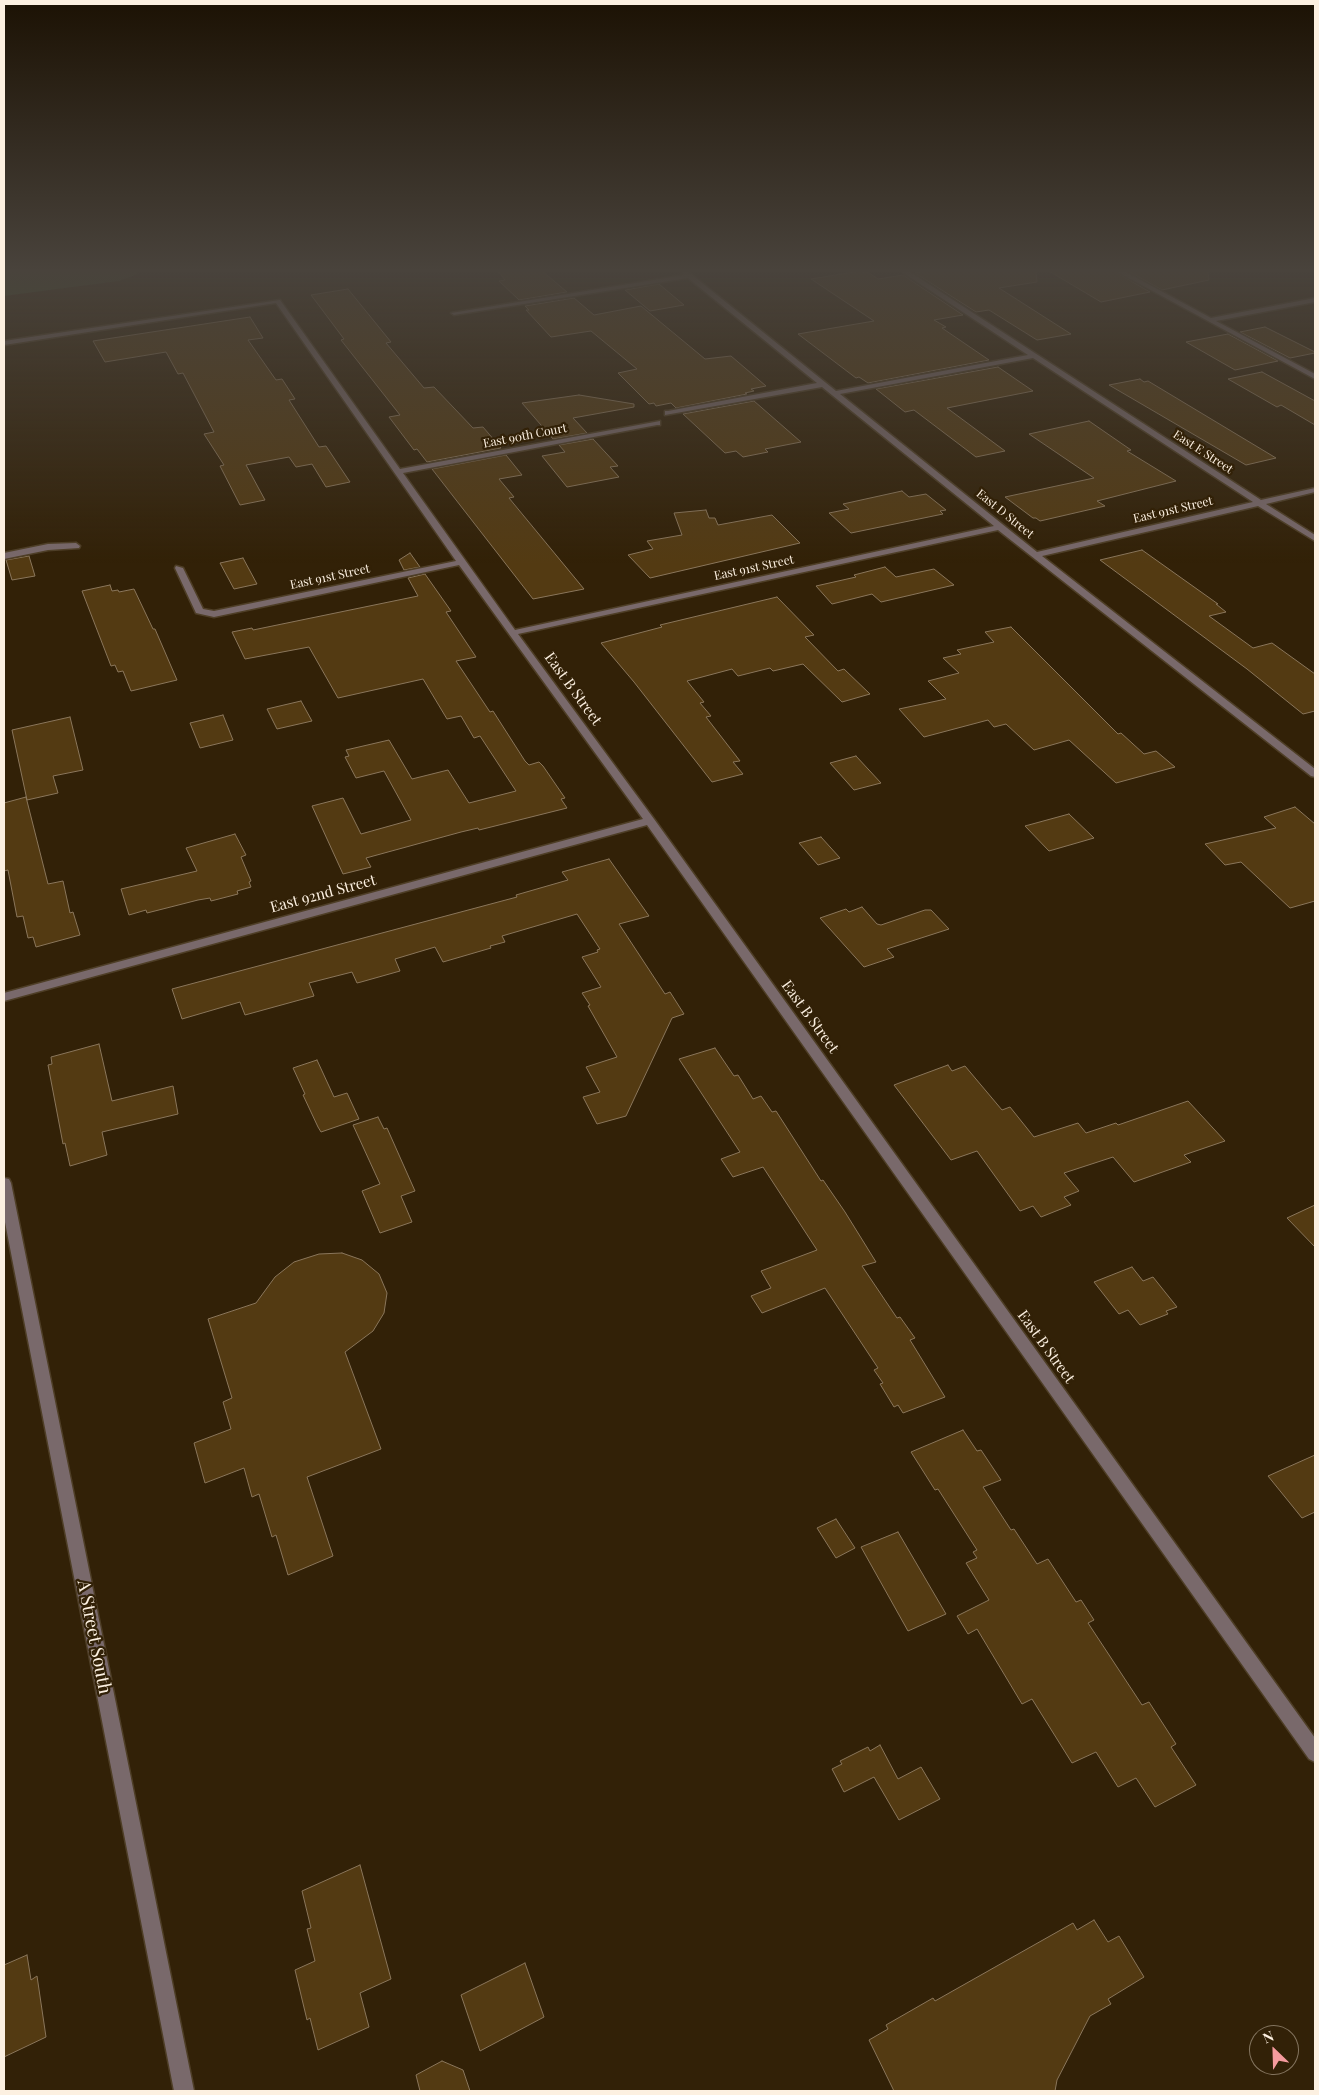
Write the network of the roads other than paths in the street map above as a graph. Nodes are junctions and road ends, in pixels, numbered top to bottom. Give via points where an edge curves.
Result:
1 (324, 368) edge
2 (804, 368) edge
3 (971, 368) edge
4 (1052, 368) edge
5 (1298, 368) edge
6 (1315, 377) edge
7 (824, 384) junction
8 (836, 393) junction
9 (668, 412) dead end
10 (656, 423) dead end
11 (397, 472) junction
12 (1315, 490) edge
13 (1260, 502) junction
14 (1000, 527) junction
15 (1315, 539) edge
16 (76, 546) dead end
17 (1036, 555) junction
18 (4, 556) edge
19 (461, 562) junction
20 (179, 568) dead end
21 (512, 633) junction
22 (1315, 774) edge
23 (650, 821) junction
24 (4, 997) edge
25 (4, 1183) edge
26 (1315, 1753) edge
27 (184, 2091) edge

1 - 11 street, East B Street
2 - 7 street, East D Street
3 - 8 street
4 - 13 street, East E Street
5 - 6 street
7 - 8 street, East D Street
7 - 9 street
8 - 14 street, East D Street
10 - 11 street, East 90th Court
11 - 19 street, East B Street
12 - 13 street, East 91st Street
13 - 15 street, East E Street
13 - 17 street, East 91st Street
14 - 17 street, East D Street
14 - 21 street, East 91st Street
16 - 18 street via 48,547
17 - 22 street, East D Street
19 - 20 street, East 91st Street via 214,614 199,611
19 - 21 street, East B Street
21 - 23 street, East B Street
23 - 24 street, East 92nd Street
23 - 26 street, East B Street
25 - 27 street, A Street South

